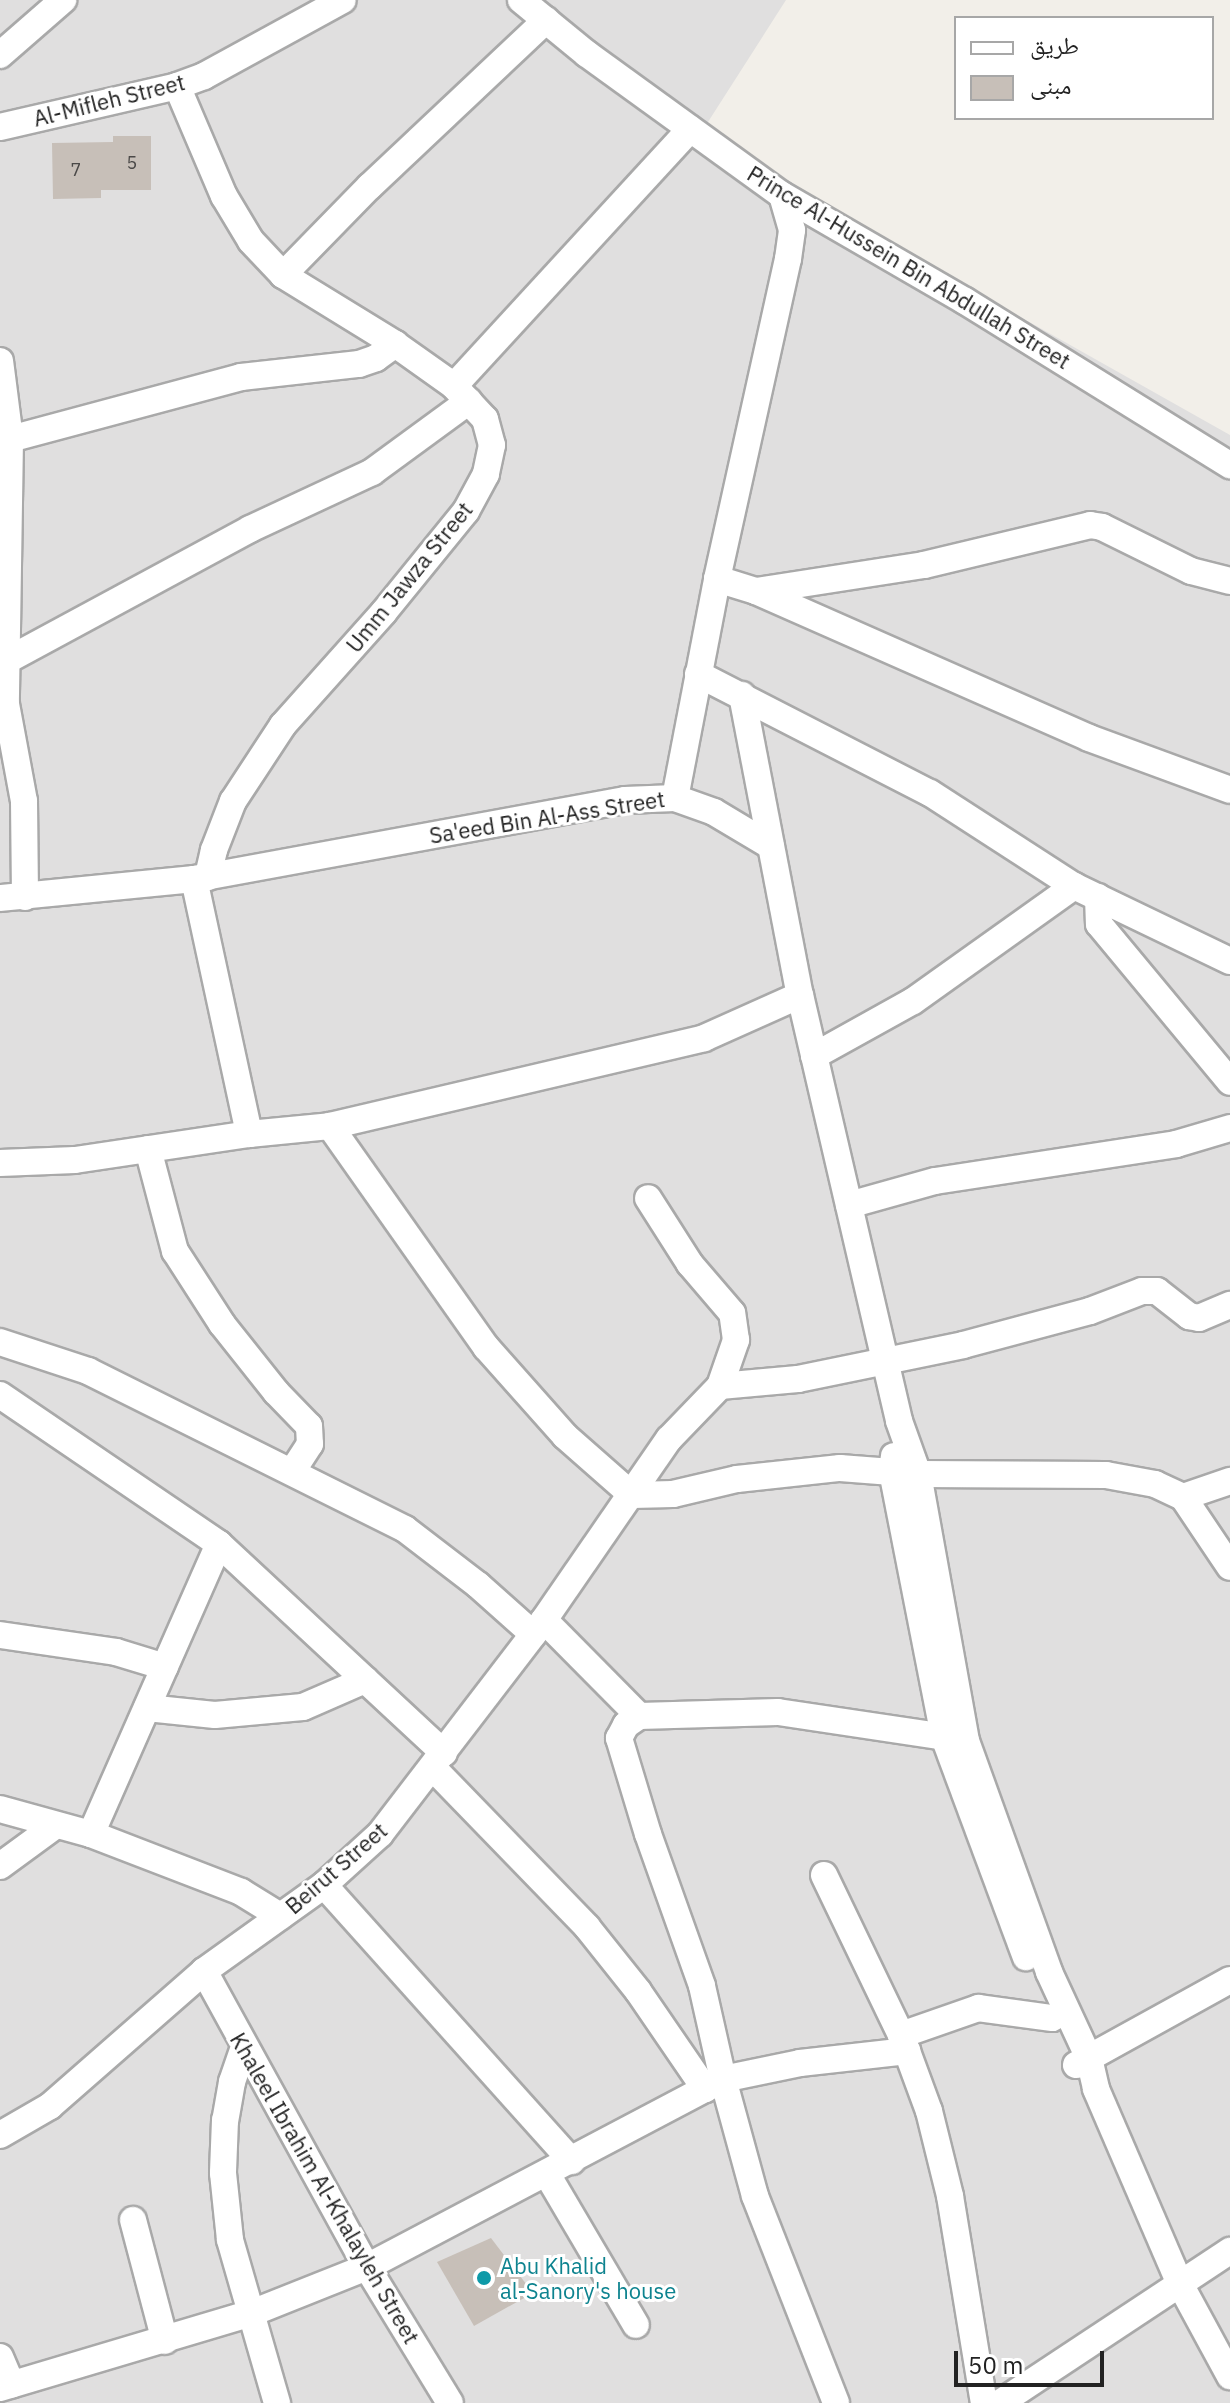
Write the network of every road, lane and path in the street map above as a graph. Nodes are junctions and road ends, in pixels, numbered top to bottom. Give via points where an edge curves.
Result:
1 (63, 0) edge
2 (343, 0) edge
3 (521, 0) edge
4 (546, 20) junction
5 (0, 55) edge
6 (177, 86) junction
7 (0, 127) edge
8 (690, 129) junction
9 (782, 195) junction
10 (283, 275) junction
11 (395, 344) junction
12 (0, 361) edge
13 (462, 394) junction
14 (10, 439) junction
15 (1230, 465) edge
16 (717, 579) junction
17 (1230, 581) edge
18 (756, 591) junction
19 (6, 661) junction
20 (698, 674) junction
21 (742, 695) junction
22 (3, 703) edge
23 (1230, 790) edge
24 (675, 798) junction
25 (771, 846) junction
26 (201, 878) junction
27 (1086, 891) junction
28 (12, 898) edge
29 (1230, 961) edge
30 (800, 995) junction
31 (814, 1056) junction
32 (1230, 1082) edge
33 (330, 1126) junction
34 (1230, 1128) edge
35 (249, 1134) junction
36 (148, 1149) junction
37 (0, 1163) edge
38 (648, 1198) dead end
39 (849, 1205) junction
40 (1230, 1305) edge
41 (0, 1342) edge
42 (886, 1361) junction
43 (720, 1386) junction
44 (0, 1395) edge
45 (293, 1470) junction
46 (905, 1472) junction
47 (1230, 1481) edge
48 (632, 1495) junction
49 (1183, 1497) junction
50 (219, 1544) junction
51 (1230, 1567) edge
52 (539, 1627) junction
53 (0, 1635) edge
54 (165, 1667) junction
55 (365, 1680) junction
56 (147, 1708) junction
57 (639, 1716) junction
58 (955, 1739) junction
59 (439, 1761) junction
60 (0, 1809) edge
61 (56, 1825) junction
62 (91, 1834) junction
63 (0, 1866) edge
64 (824, 1875) dead end
65 (324, 1885) junction
66 (280, 1916) junction
67 (204, 1971) junction
68 (1230, 1980) edge
69 (1052, 2018) junction
70 (904, 2043) junction
71 (244, 2047) junction
72 (1082, 2061) junction
73 (714, 2084) junction
74 (0, 2135) edge
75 (572, 2161) junction
76 (547, 2174) junction
77 (133, 2220) dead end
78 (1230, 2251) edge
79 (367, 2267) junction
80 (1180, 2284) junction
81 (249, 2314) junction
82 (636, 2325) dead end
83 (165, 2341) junction
84 (0, 2357) edge
85 (1230, 2376) edge
86 (6, 2386) edge
87 (277, 2403) edge
88 (450, 2403) edge
89 (836, 2403) edge
90 (984, 2403) edge
91 (1000, 2403) edge

1 - 5 street
2 - 6 street, Al-Mifleh Street
3 - 4 street, Prince Al-Hussein Bin Abdullah Street
4 - 8 street, Prince Al-Hussein Bin Abdullah Street
4 - 10 street
6 - 7 street, Al-Mifleh Street
6 - 10 street, Umm Jawza Street via 224,196 251,241
8 - 9 street, Prince Al-Hussein Bin Abdullah Street
8 - 13 street
9 - 15 street, Prince Al-Hussein Bin Abdullah Street
9 - 16 street, Sa'eed Bin Al-Ass Street via 792,230 788,259
10 - 11 street, Umm Jawza Street
11 - 13 street, Umm Jawza Street
11 - 14 street via 359,364 241,377
12 - 14 street
13 - 19 street via 372,472 250,529
13 - 26 street, Umm Jawza Street via 485,419 492,445 486,474 466,511 283,725 233,801
14 - 19 street
16 - 18 street
16 - 20 street, Sa'eed Bin Al-Ass Street
17 - 18 street via 1191,571 1090,525 924,565
18 - 23 street via 992,698
19 - 22 street
20 - 21 street
20 - 24 street, Sa'eed Bin Al-Ass Street
21 - 25 street
21 - 27 street via 930,793
22 - 28 street via 24,801
24 - 25 street via 714,812
24 - 26 street, Sa'eed Bin Al-Ass Street via 625,800
25 - 30 street
26 - 28 street, Sa'eed Bin Al-Ass Street
26 - 35 street
27 - 29 street
27 - 31 street via 913,1001
27 - 32 street via 1099,924
30 - 31 street
30 - 33 street via 704,1038
31 - 39 street
33 - 35 street
33 - 48 street via 486,1347 565,1436
34 - 39 street via 1176,1144 935,1181
35 - 36 street
36 - 37 street via 75,1160
36 - 45 street via 175,1251 222,1324 309,1426 310,1444
38 - 43 street via 690,1264 732,1313 736,1340
39 - 42 street
40 - 42 street via 1199,1318 1157,1291 1142,1291 1090,1311
41 - 45 street via 88,1371
42 - 43 street via 798,1379
42 - 46 street
43 - 48 street, Beirut Street via 669,1439
44 - 50 street
45 - 52 street via 405,1529
46 - 48 street via 840,1468 737,1479 673,1494
46 - 49 street via 1106,1475 1155,1484
46 - 58 street
47 - 49 street
48 - 52 street, Beirut Street
49 - 51 street
50 - 54 street
50 - 55 street
52 - 57 street
52 - 59 street, Beirut Street
53 - 54 street via 116,1652
54 - 56 street
55 - 56 street via 303,1707 215,1715
55 - 59 street
56 - 62 street
57 - 58 street via 778,1712
57 - 73 street via 619,1738 702,1986
58 - 69 street via 1010,1918
58 - 72 street
59 - 65 street, Beirut Street via 380,1834
59 - 73 street via 587,1927
60 - 61 street
61 - 62 street
61 - 63 street
62 - 66 street via 241,1892
64 - 70 street
65 - 66 street, Beirut Street
65 - 75 street
66 - 67 street, Beirut Street
67 - 71 street, Khaleel Ibrahim Al-Khalayleh Street
67 - 74 street, Beirut Street via 50,2106
68 - 72 street
69 - 70 street via 978,2008
69 - 72 street
70 - 73 street
70 - 90 street via 940,2148
71 - 79 street, Khaleel Ibrahim Al-Khalayleh Street
71 - 81 street via 225,2120 223,2173 230,2240
72 - 80 street
73 - 75 street
73 - 89 street
75 - 76 street
76 - 79 street
76 - 82 street
77 - 83 street
78 - 80 street
79 - 81 street
79 - 88 street, Khaleel Ibrahim Al-Khalayleh Street
80 - 85 street
80 - 91 street
81 - 83 street
81 - 87 street
83 - 86 street
84 - 86 street

